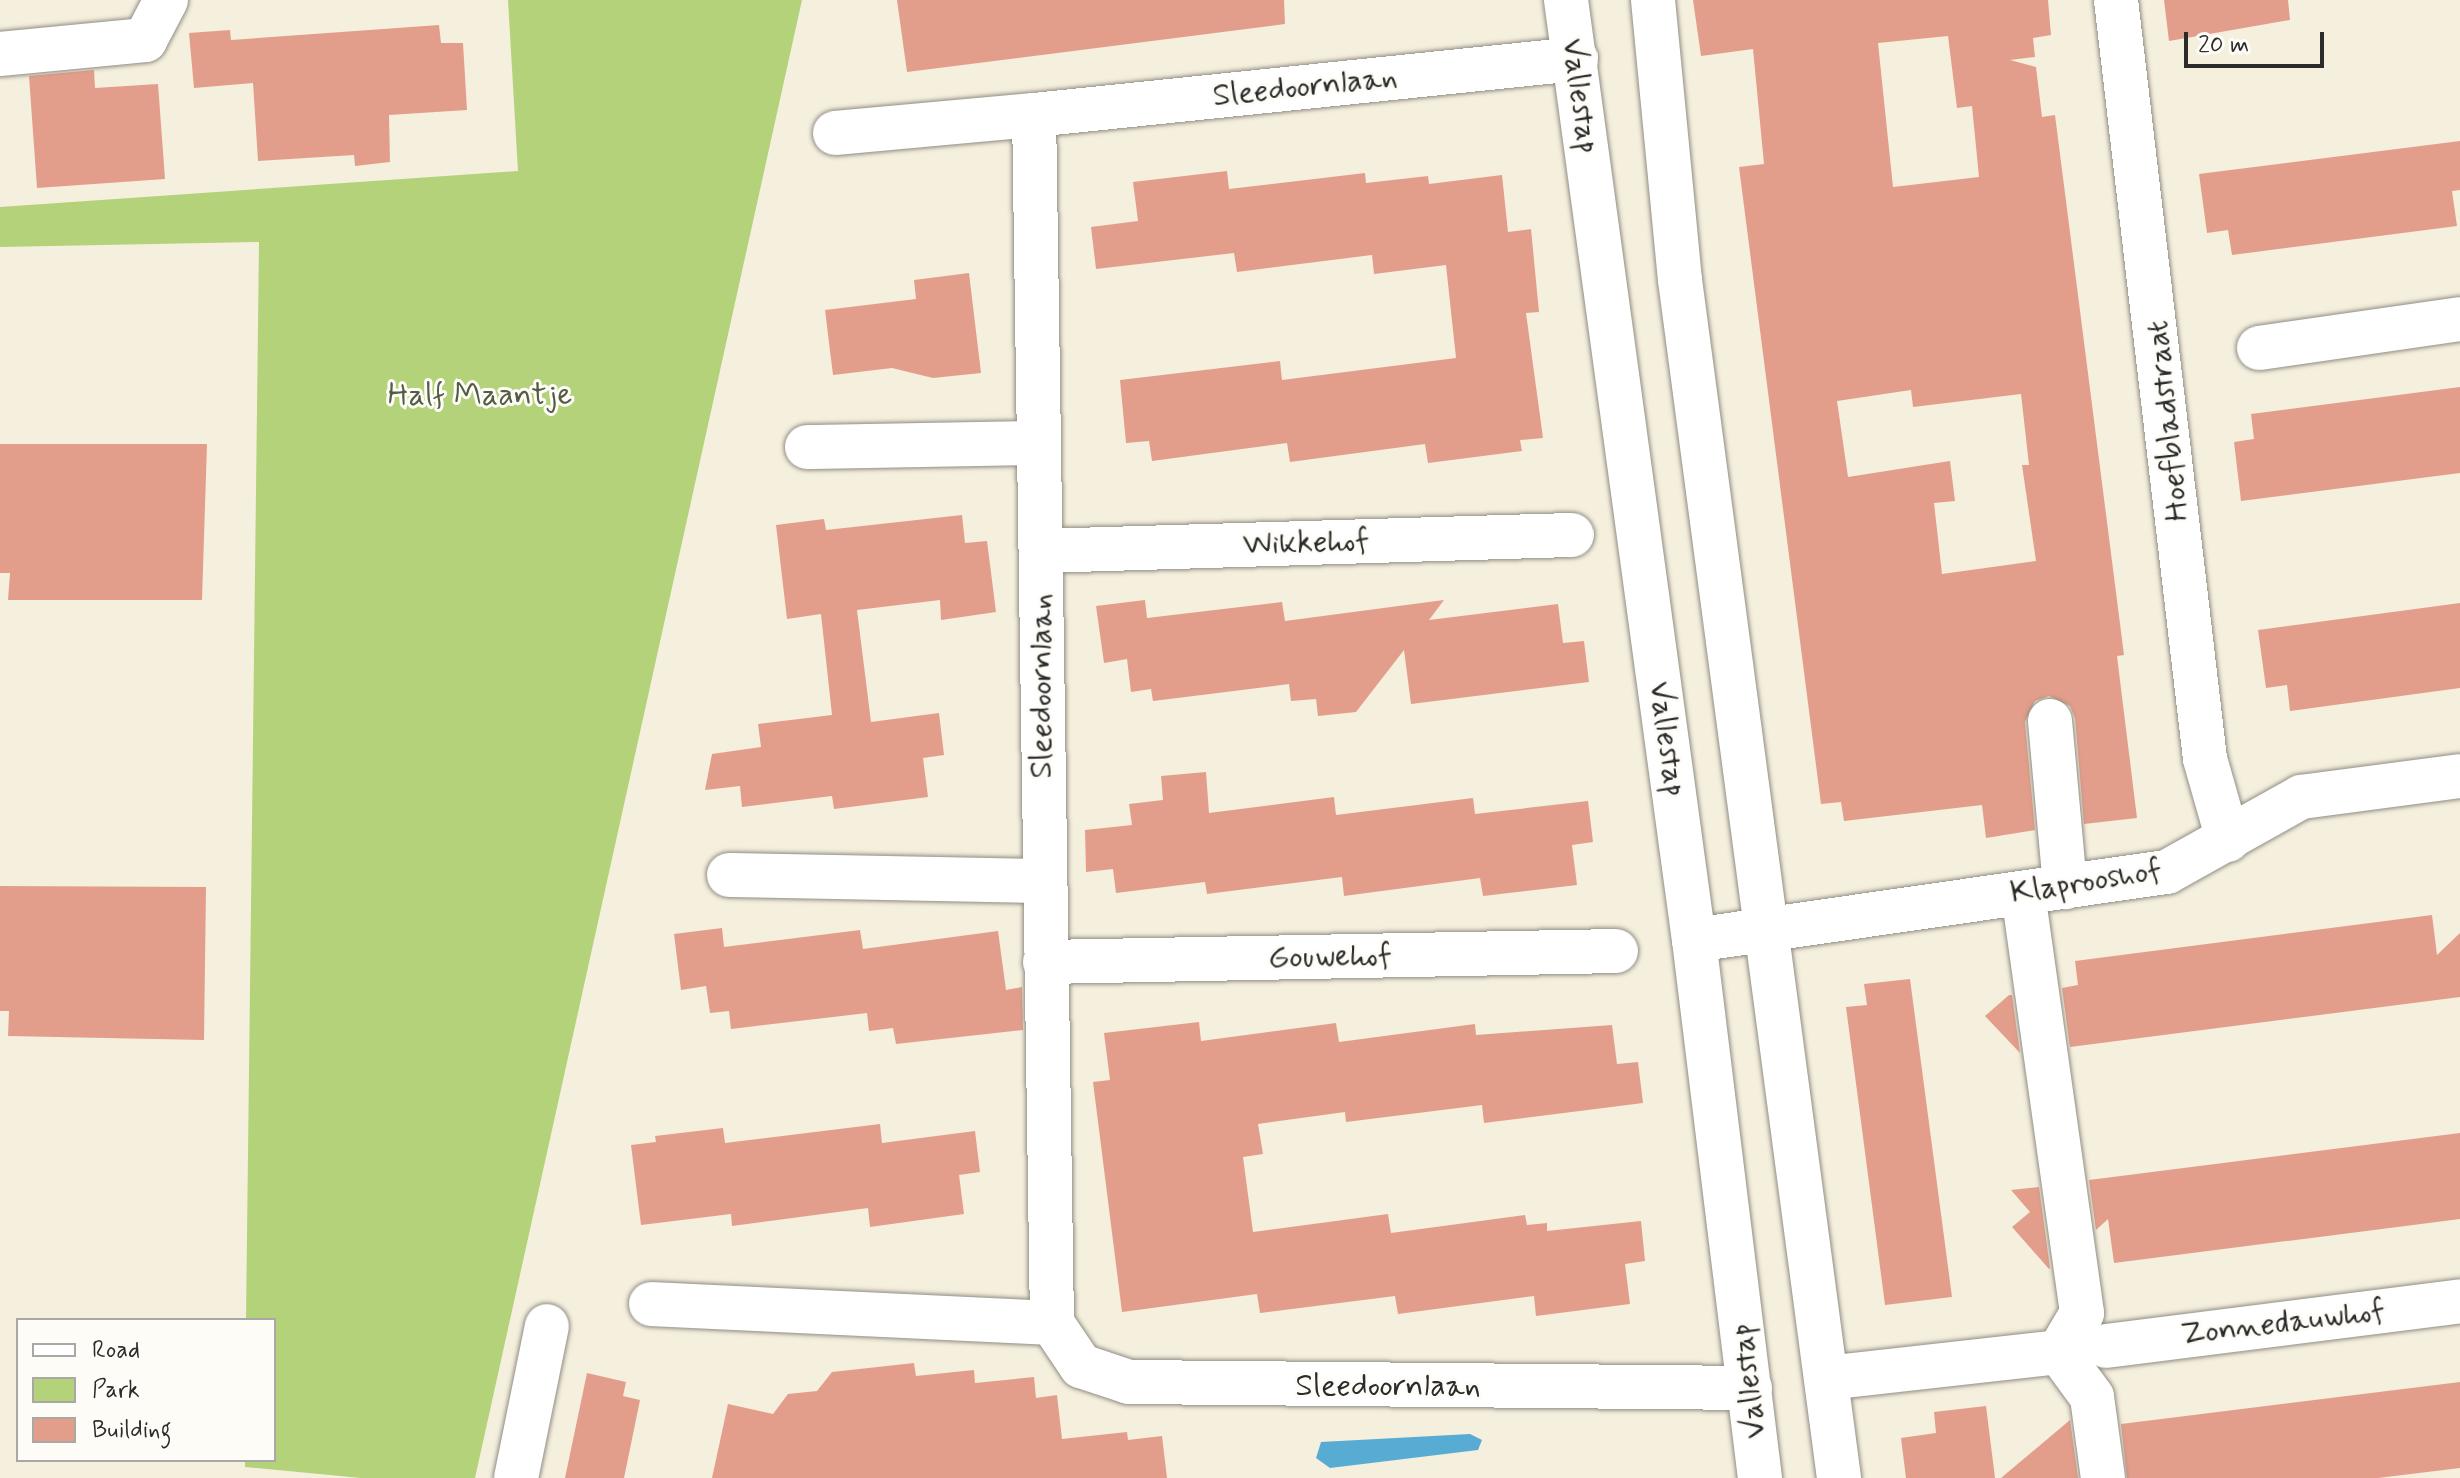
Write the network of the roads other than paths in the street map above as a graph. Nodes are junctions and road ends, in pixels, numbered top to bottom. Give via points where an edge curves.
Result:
1 (166, 0) edge
2 (1566, 0) edge
3 (1653, 0) edge
4 (2116, 0) edge
5 (0, 54) edge
6 (1576, 59) junction
7 (1034, 115) junction
8 (835, 133) dead end
9 (2460, 319) edge
10 (2259, 348) dead end
11 (1039, 443) junction
12 (807, 447) dead end
13 (1572, 535) dead end
14 (1041, 551) junction
15 (2050, 721) dead end
16 (2460, 776) edge
17 (2228, 840) junction
18 (729, 875) dead end
19 (1043, 881) junction
20 (2065, 887) junction
21 (2023, 893) junction
22 (1766, 930) junction
23 (1694, 940) junction
24 (1616, 951) dead end
25 (1045, 962) junction
26 (2460, 1301) edge
27 (651, 1304) dead end
28 (1052, 1323) junction
29 (547, 1326) dead end
30 (2106, 1346) dead end
31 (2059, 1352) junction
32 (1827, 1378) junction
33 (1750, 1388) junction
34 (516, 1478) edge
35 (1760, 1478) edge
36 (1839, 1478) edge
37 (2103, 1478) edge

1 - 5 street via 145,40
2 - 6 street, Vallestap
3 - 22 street via 1680,280
4 - 17 street, Hoefbladstraat via 2205,759
6 - 7 street, Sleedoornlaan
6 - 23 street, Vallestap
7 - 8 street, Sleedoornlaan
7 - 11 street, Sleedoornlaan
9 - 10 street
11 - 12 street
11 - 14 street, Sleedoornlaan
13 - 14 street, Wikkehof
14 - 19 street, Sleedoornlaan
15 - 20 street
16 - 17 street, Klaprooshof via 2301,797
17 - 20 street, Klaprooshof via 2167,872
18 - 19 street
19 - 25 street, Sleedoornlaan
20 - 21 street, Klaprooshof
21 - 22 street, Klaprooshof
21 - 31 street via 2082,1313
22 - 23 street, Klaprooshof
22 - 32 street
23 - 33 street, Vallestap
24 - 25 street, Gouwehof
25 - 28 street, Sleedoornlaan
26 - 30 street, Zonnedauwhof
27 - 28 street
28 - 33 street, Sleedoornlaan via 1081,1366 1129,1382
29 - 34 street
31 - 32 street
31 - 37 street via 2092,1397
32 - 36 street
33 - 35 street, Vallestap

